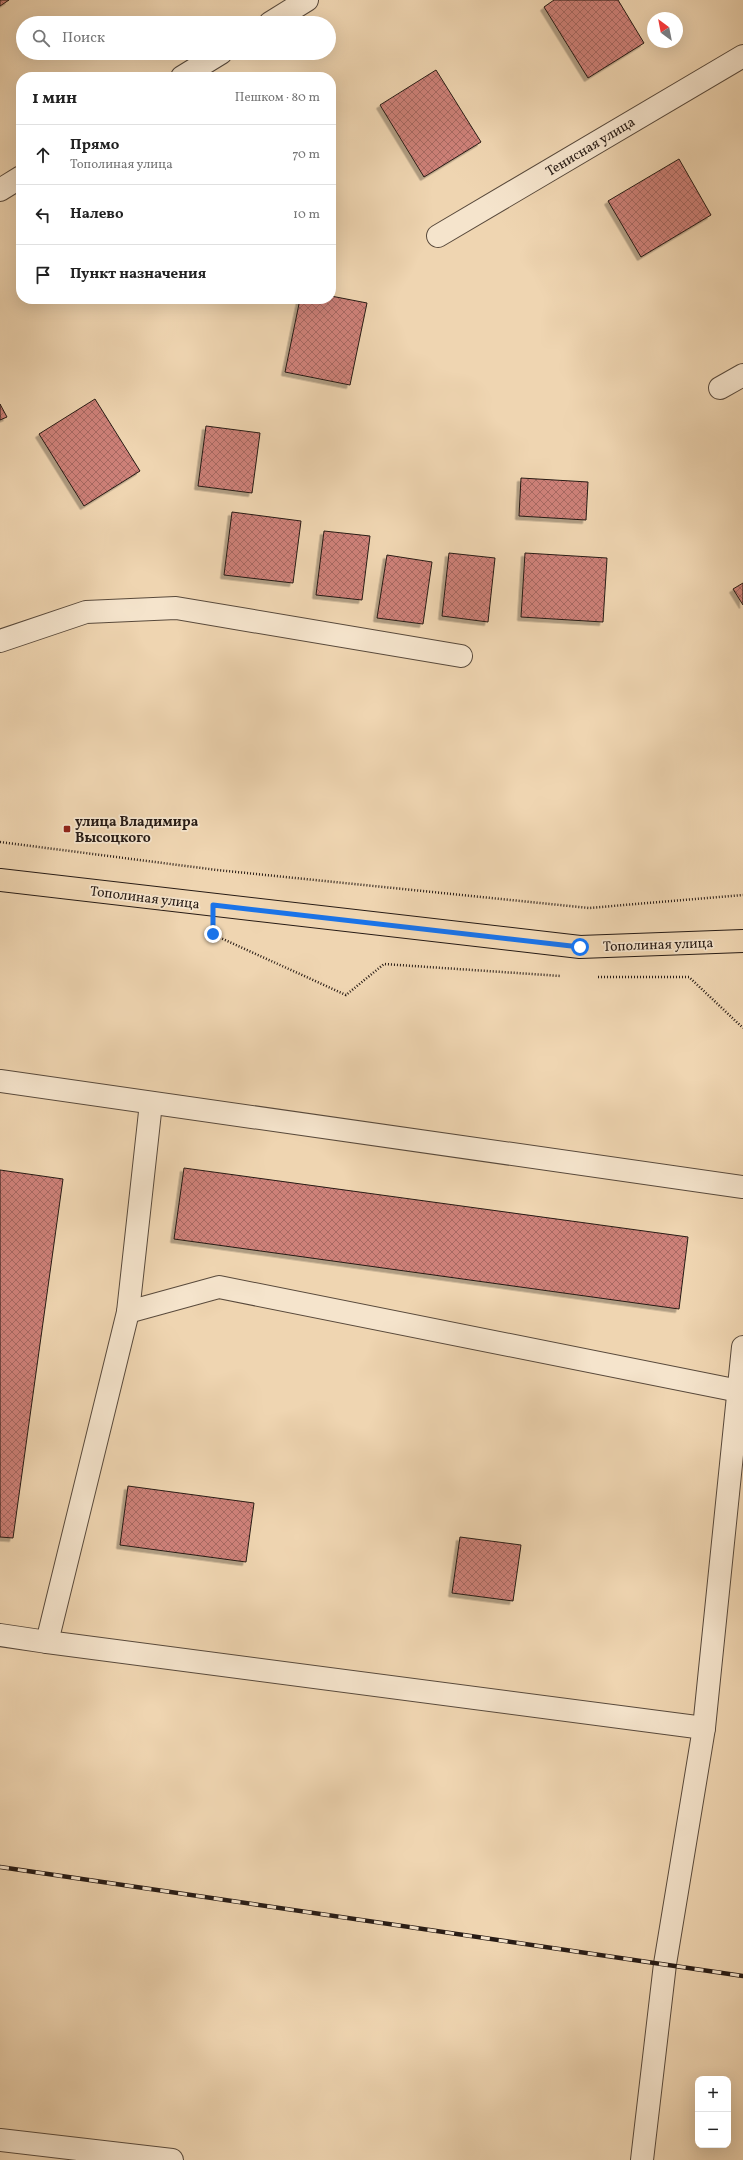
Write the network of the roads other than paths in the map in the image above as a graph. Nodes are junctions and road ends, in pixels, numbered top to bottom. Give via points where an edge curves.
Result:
1 (307, 0) edge
2 (281, 16) edge
3 (743, 56) edge
4 (210, 60) edge
5 (190, 72) edge
6 (16, 180) edge
7 (0, 190) edge
8 (438, 236) dead end
9 (743, 375) edge
10 (720, 388) dead end
11 (0, 641) edge
12 (461, 656) dead end
13 (0, 880) edge
14 (743, 941) edge
15 (0, 1081) edge
16 (151, 1103) junction
17 (743, 1187) edge
18 (128, 1312) junction
19 (743, 1347) edge
20 (738, 1391) junction
21 (0, 1635) edge
22 (47, 1642) junction
23 (704, 1728) junction
24 (0, 2140) edge
25 (172, 2160) edge
26 (642, 2160) edge

1 - 2 street
3 - 8 street, Тенисная улица
4 - 5 street
6 - 7 street
9 - 10 street
11 - 12 street via 86,612 176,608
13 - 14 main road, Тополиная улица via 580,947
15 - 16 street
16 - 17 street
16 - 18 street
18 - 20 street via 219,1287
18 - 22 street
19 - 20 street
20 - 23 street
21 - 22 street
22 - 23 street
23 - 26 street via 665,1964
24 - 25 street

